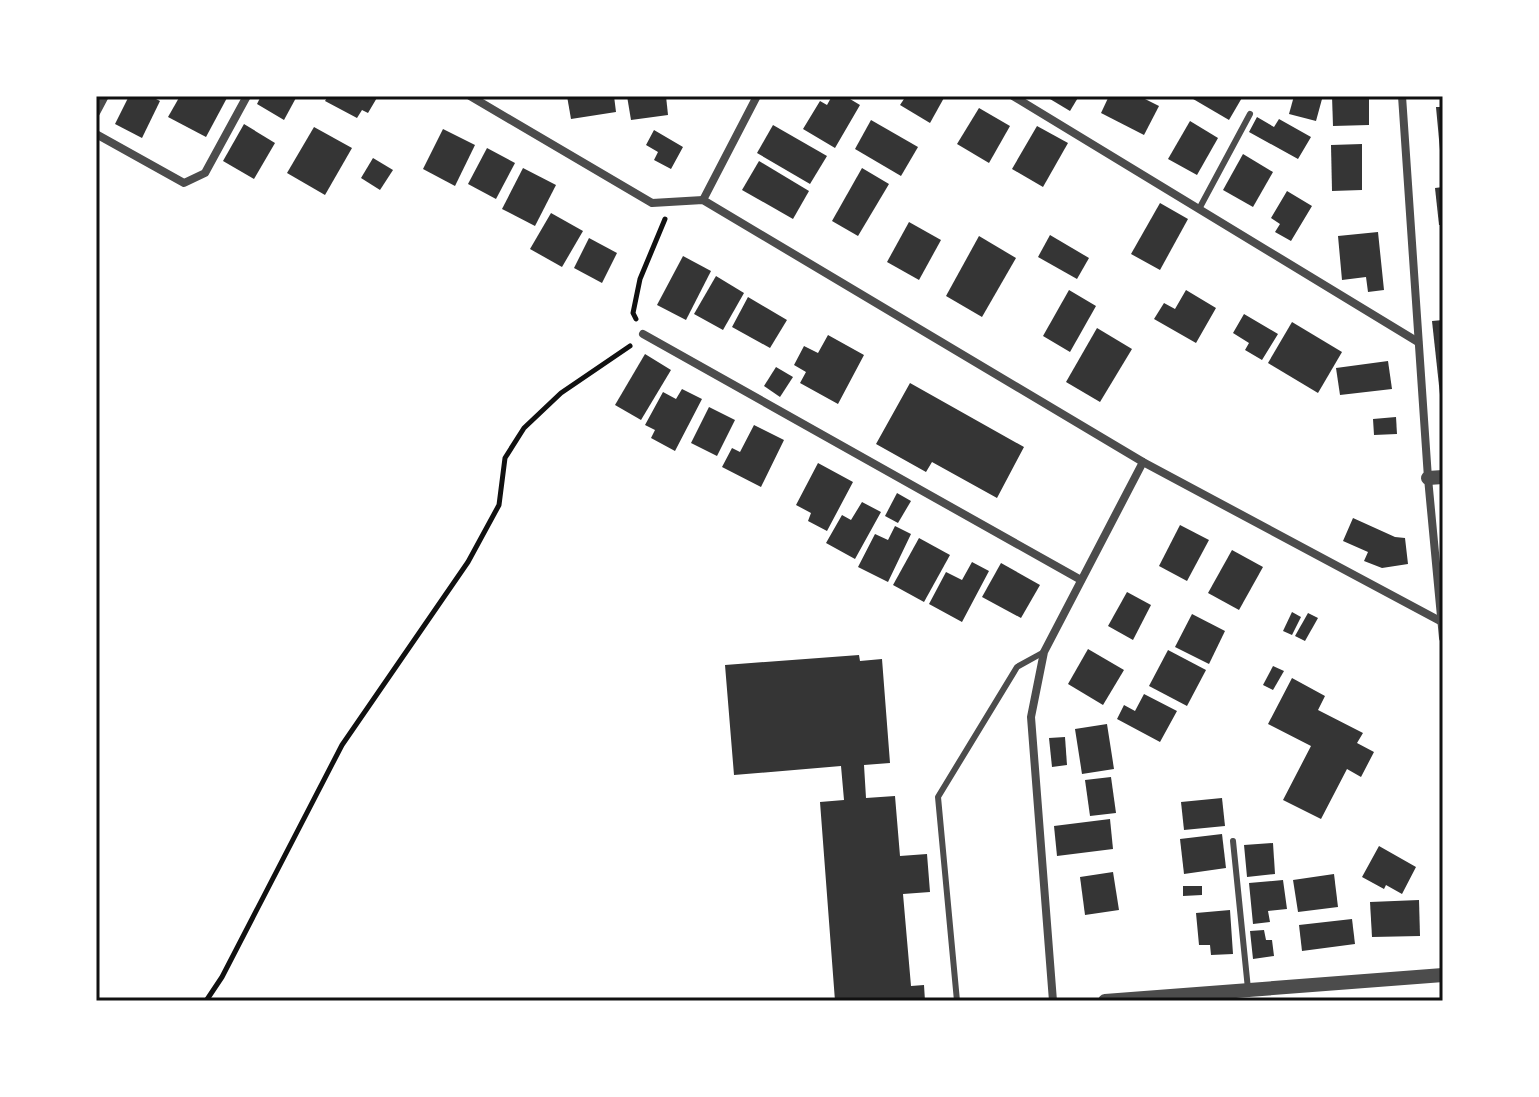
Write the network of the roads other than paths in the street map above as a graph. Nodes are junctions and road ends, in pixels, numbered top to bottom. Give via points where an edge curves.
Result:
1 (105, 96) edge
2 (247, 96) edge
3 (470, 96) edge
4 (757, 96) edge
5 (1013, 96) edge
6 (1402, 96) edge
7 (96, 113) edge
8 (1250, 114) dead end
9 (96, 134) edge
10 (703, 200) junction
11 (1199, 209) junction
12 (643, 334) road end
13 (1418, 342) junction
14 (1143, 462) junction
15 (1436, 478) edge
16 (1081, 580) junction
17 (1442, 622) edge
18 (1443, 638) edge
19 (1044, 652) junction
20 (1233, 841) dead end
21 (1443, 975) edge
22 (1242, 994) edge
23 (1132, 1000) edge
24 (957, 1001) edge
25 (1053, 1001) edge
26 (1105, 1001) edge

1 - 7 street
2 - 9 street via 205,173 184,183
3 - 10 street via 652,203
4 - 10 street
5 - 11 street
6 - 13 street
8 - 11 lane
10 - 14 street
11 - 13 street
12 - 16 street
13 - 15 street
14 - 16 street
14 - 17 street
15 - 17 street
16 - 19 street
17 - 18 street
19 - 24 lane via 1017,667 938,797
19 - 25 street via 1031,717
20 - 22 lane
21 - 22 street
22 - 23 street
23 - 26 street

